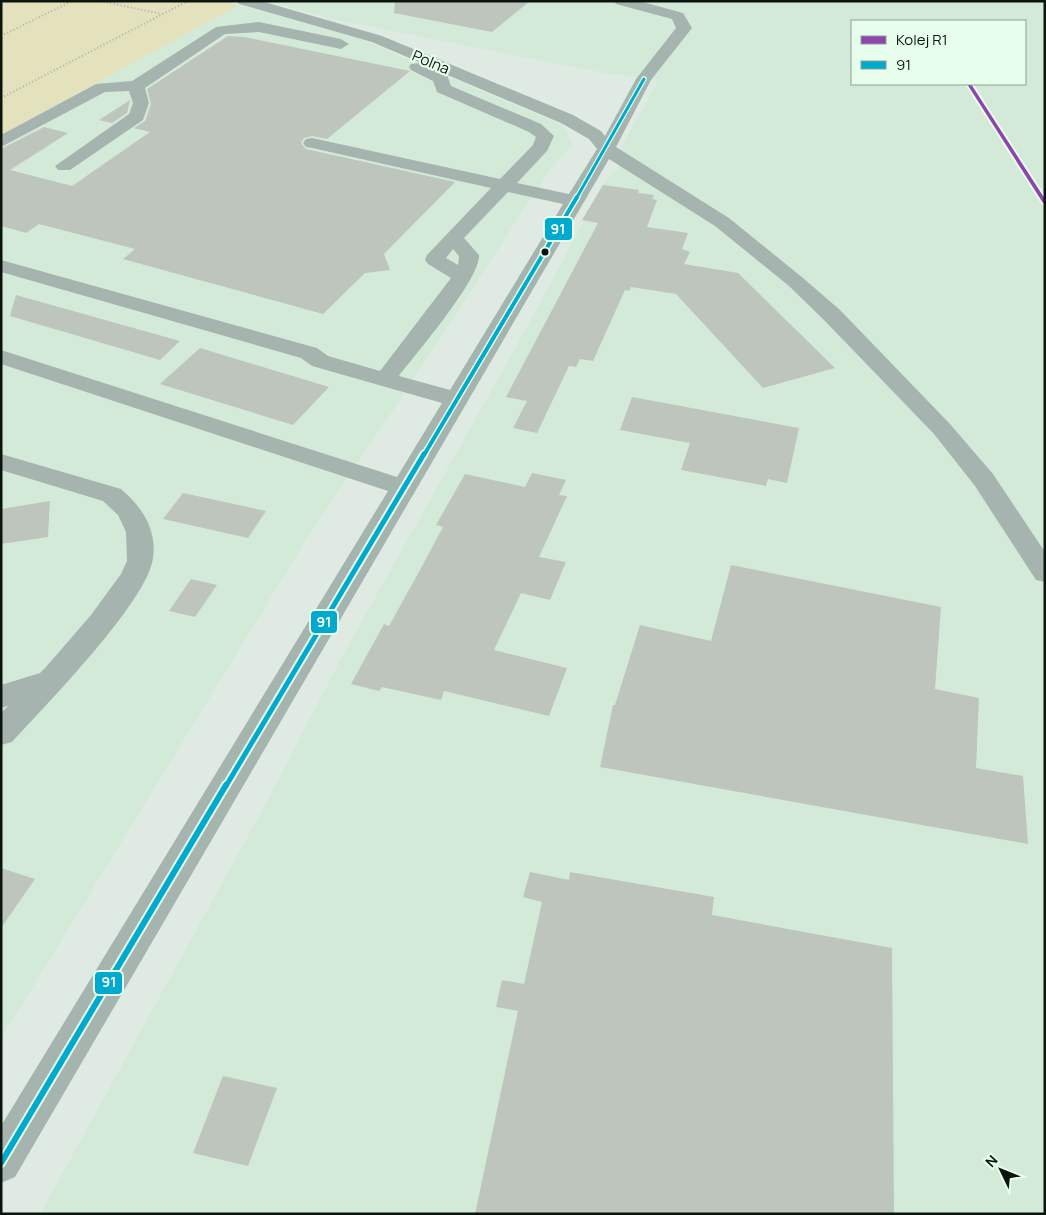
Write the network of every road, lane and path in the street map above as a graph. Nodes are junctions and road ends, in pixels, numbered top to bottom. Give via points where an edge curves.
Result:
1 (72, 1) edge
2 (100, 1) edge
3 (188, 1) edge
4 (621, 1) edge
5 (250, 3) edge
6 (163, 14) junction
7 (221, 30) junction
8 (1, 36) edge
9 (136, 86) junction
10 (1, 98) edge
11 (1, 142) edge
12 (312, 143) dead end
13 (606, 149) junction
14 (64, 166) dead end
15 (503, 185) junction
16 (574, 201) junction
17 (452, 239) junction
18 (1, 266) edge
19 (461, 275) junction
20 (1, 357) edge
21 (385, 379) junction
22 (455, 399) junction
23 (1, 462) edge
24 (402, 487) junction
25 (1045, 574) edge
26 (47, 682) junction
27 (1, 697) edge
28 (1, 734) edge
29 (1, 1163) edge

1 - 8 path
2 - 6 path
3 - 6 path
4 - 13 street via 678,16 684,28 644,79
5 - 7 street via 222,22
5 - 13 street, Polna via 377,39 567,119 595,135
6 - 10 path
7 - 9 street
7 - 15 street via 259,27 382,52 437,75 443,81 443,89 535,128 545,136 541,147
9 - 11 street via 102,87
9 - 14 street via 141,103 137,116
12 - 15 street
13 - 16 street
13 - 25 street, Polna via 722,222 832,315 948,436 984,480
15 - 16 street
15 - 17 street
16 - 22 street
17 - 19 street via 469,255 469,264
17 - 19 street via 436,260
18 - 21 street via 309,353 320,361
19 - 21 street via 457,286
20 - 24 street
21 - 22 street
22 - 24 street
23 - 26 street via 112,495 127,507 137,524 140,563 131,583
24 - 29 street
26 - 27 street
26 - 28 street

